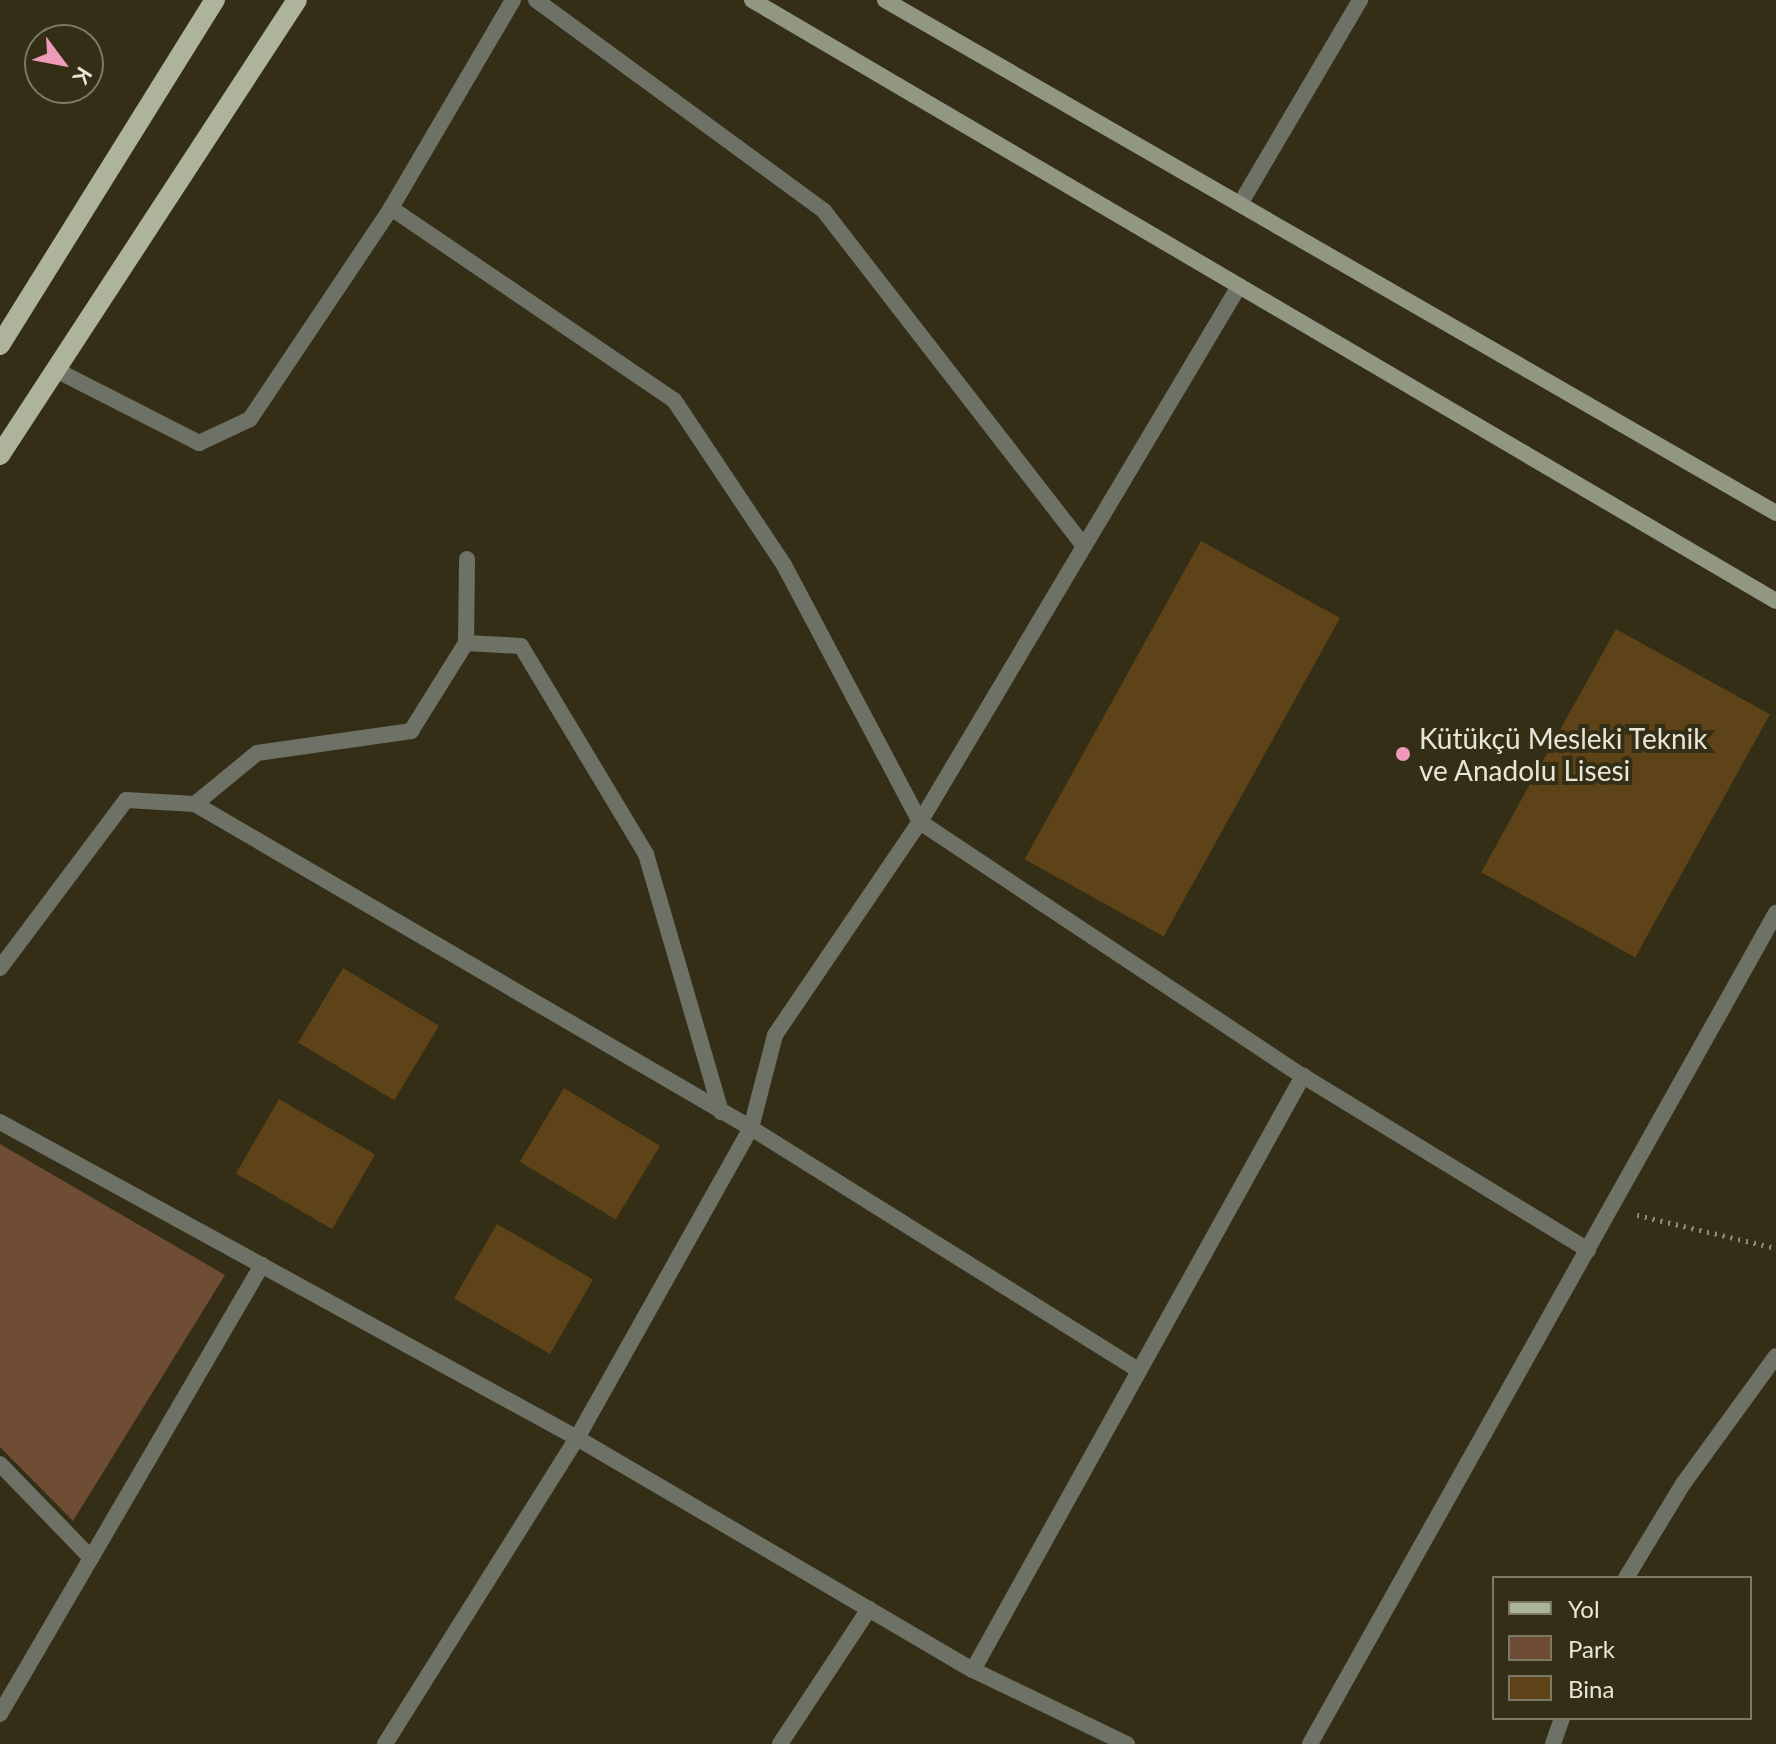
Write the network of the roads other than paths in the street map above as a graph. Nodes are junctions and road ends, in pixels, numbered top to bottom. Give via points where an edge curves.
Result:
1 (215, 0) edge
2 (297, 0) edge
3 (513, 0) edge
4 (536, 0) edge
5 (752, 0) edge
6 (885, 0) edge
7 (1360, 0) edge
8 (1240, 204) junction
9 (391, 208) junction
10 (1239, 286) junction
11 (2, 339) edge
12 (56, 370) junction
13 (0, 455) edge
14 (1776, 513) edge
15 (1084, 546) junction
16 (467, 559) dead end
17 (1776, 601) edge
18 (466, 643) junction
19 (195, 804) junction
20 (920, 822) junction
21 (1776, 913) edge
22 (0, 968) edge
23 (1303, 1076) junction
24 (721, 1112) junction
25 (0, 1122) edge
26 (751, 1128) junction
27 (1588, 1250) junction
28 (262, 1265) junction
29 (1776, 1356) edge
30 (1139, 1370) junction
31 (577, 1438) junction
32 (0, 1464) edge
33 (91, 1558) junction
34 (1627, 1576) edge
35 (869, 1609) junction
36 (973, 1670) junction
37 (0, 1714) edge
38 (1561, 1720) edge
39 (385, 1744) edge
40 (780, 1744) edge
41 (1127, 1744) edge
42 (1310, 1744) edge
43 (1553, 1744) edge

1 - 11 main road
2 - 12 main road
3 - 9 street
4 - 15 street via 824,211
5 - 10 main road
6 - 8 main road
7 - 8 street
8 - 14 main road
9 - 12 street via 250,419 199,443
9 - 20 street via 674,400 784,565
10 - 15 street
10 - 17 main road
12 - 13 main road
15 - 20 street
16 - 18 street
18 - 19 street via 411,731 257,753
18 - 24 street via 521,646 646,854
19 - 22 street via 126,800
19 - 24 street
20 - 23 street
20 - 26 street via 775,1035
21 - 27 street
23 - 27 street
23 - 30 street
24 - 26 street
25 - 28 street
26 - 30 street
26 - 31 street
27 - 42 street
28 - 31 street
28 - 33 street
29 - 34 street via 1683,1484
30 - 36 street
31 - 35 street
31 - 39 street
32 - 33 street
33 - 37 street
35 - 36 street
35 - 40 street
36 - 41 street
38 - 43 street

